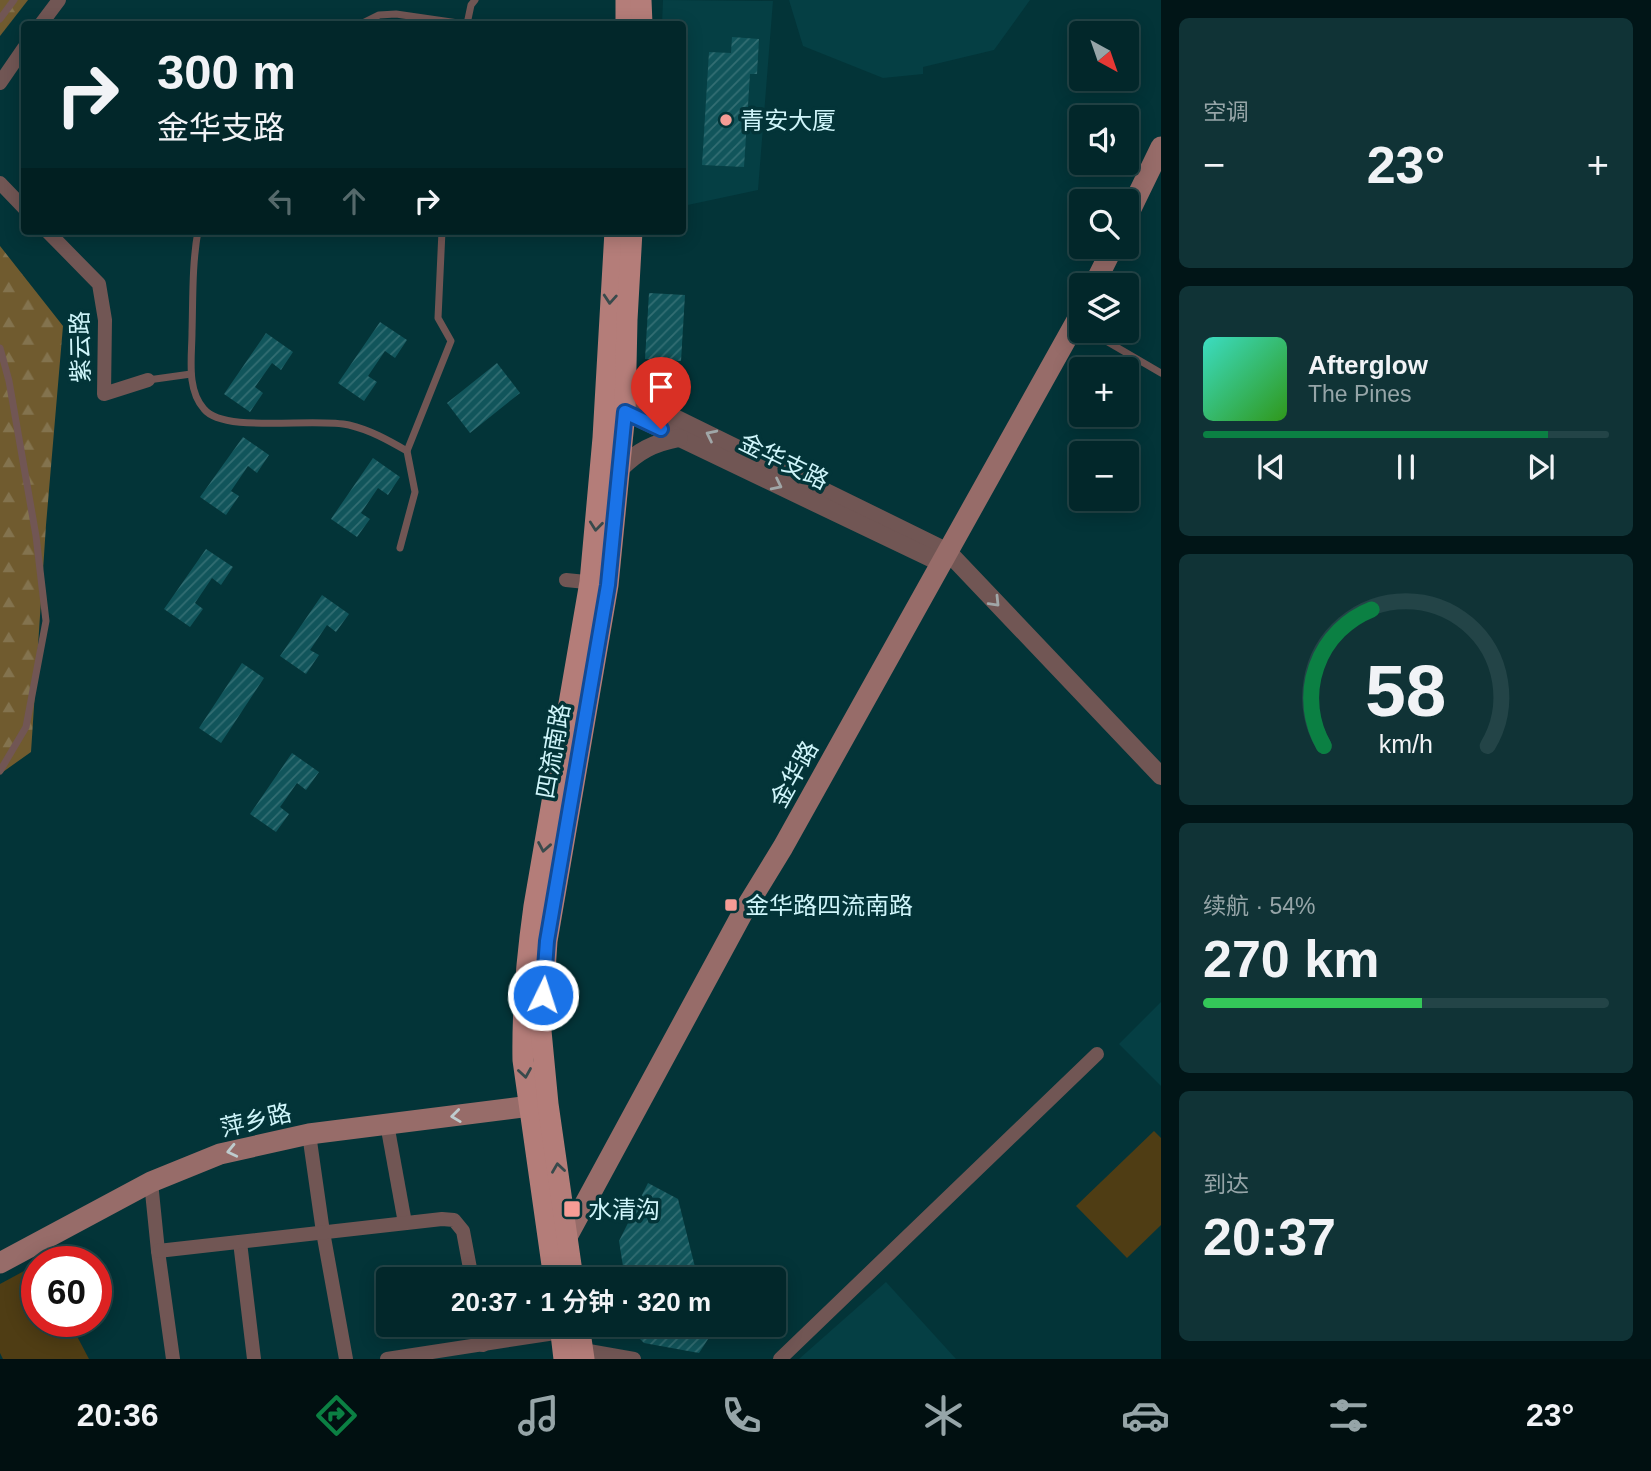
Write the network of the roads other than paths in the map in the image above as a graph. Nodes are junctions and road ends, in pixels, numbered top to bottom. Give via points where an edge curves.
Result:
1 (14, 0) edge
2 (59, 0) edge
3 (475, 0) edge
4 (626, 0) edge
5 (641, 0) edge
6 (0, 19) edge
7 (43, 21) edge
8 (367, 21) edge
9 (445, 21) edge
10 (467, 21) edge
11 (626, 21) edge
12 (642, 21) edge
13 (21, 52) edge
14 (0, 83) edge
15 (1161, 147) edge
16 (0, 183) edge
17 (1139, 192) edge
18 (21, 205) edge
19 (51, 235) edge
20 (198, 235) edge
21 (442, 235) edge
22 (615, 235) edge
23 (632, 235) edge
24 (1070, 343) edge
25 (1114, 343) edge
26 (0, 348) edge
27 (1161, 373) edge
28 (191, 374) junction
29 (148, 380) joint
30 (606, 394) junction
31 (626, 403) junction
32 (679, 438) junction
33 (407, 451) junction
34 (620, 469) junction
35 (400, 548) dead end
36 (945, 558) junction
37 (566, 580) dead end
38 (599, 583) junction
39 (0, 771) edge
40 (1161, 776) edge
41 (1097, 1054) dead end
42 (539, 1105) junction
43 (387, 1124) junction
44 (309, 1134) junction
45 (152, 1181) junction
46 (404, 1223) junction
47 (323, 1233) junction
48 (568, 1236) junction
49 (240, 1242) junction
50 (158, 1251) junction
51 (0, 1264) edge
52 (470, 1267) edge
53 (553, 1267) edge
54 (555, 1267) edge
55 (572, 1267) edge
56 (482, 1337) edge
57 (522, 1337) edge
58 (572, 1337) edge
59 (483, 1345) junction
60 (577, 1356) edge
61 (408, 1358) edge
62 (173, 1359) edge
63 (254, 1359) edge
64 (346, 1359) edge
65 (387, 1359) edge
66 (634, 1359) edge
67 (780, 1359) edge

1 - 6 lane
2 - 7 street
3 - 10 lane
4 - 11 main road
5 - 12 main road
8 - 9 lane via 396,14
13 - 14 street
15 - 17 main road
16 - 18 street
19 - 29 street, 紫云路 via 99,284 105,320 104,394
20 - 28 lane
21 - 33 lane via 438,318 452,341
22 -> 30 main road, 四流南路
23 - 31 main road, 四流南路
24 - 36 main road, 金华路
25 - 27 lane
26 - 39 lane via 36,536 46,621 26,727
28 - 29 lane
28 - 33 lane via 199,402 214,418 230,423 321,421 348,425 381,435
30 - 31 street
30 -> 38 main road, 四流南路
31 - 32 street, 金华支路
31 - 34 main road, 四流南路
36 -> 31 street
32 - 34 street via 650,445
32 -> 36 street, 金华支路
33 - 35 lane via 415,492
34 - 38 main road, 四流南路
36 -> 40 street, 金华支路
36 - 48 main road, 金华路 via 742,914
37 - 38 street
38 - 42 main road, 四流南路 via 528,948 523,1060
41 - 67 street
42 -> 43 main road, 萍乡路
48 -> 42 main road, 四流南路
42 - 53 main road, 四流南路
43 - 44 main road, 萍乡路
43 - 46 street
44 -> 45 main road, 萍乡路 via 219,1154
44 - 47 street
45 - 50 street
45 - 51 main road, 萍乡路
46 - 47 street
46 - 52 street via 454,1220 463,1231
47 - 49 street
47 - 64 street
48 - 54 main road, 金华路
48 - 55 main road, 四流南路
49 - 50 street
49 - 63 street
50 - 62 street
56 - 59 street
57 - 59 street
58 - 60 main road
59 - 61 street
60 - 66 street
61 - 65 street

